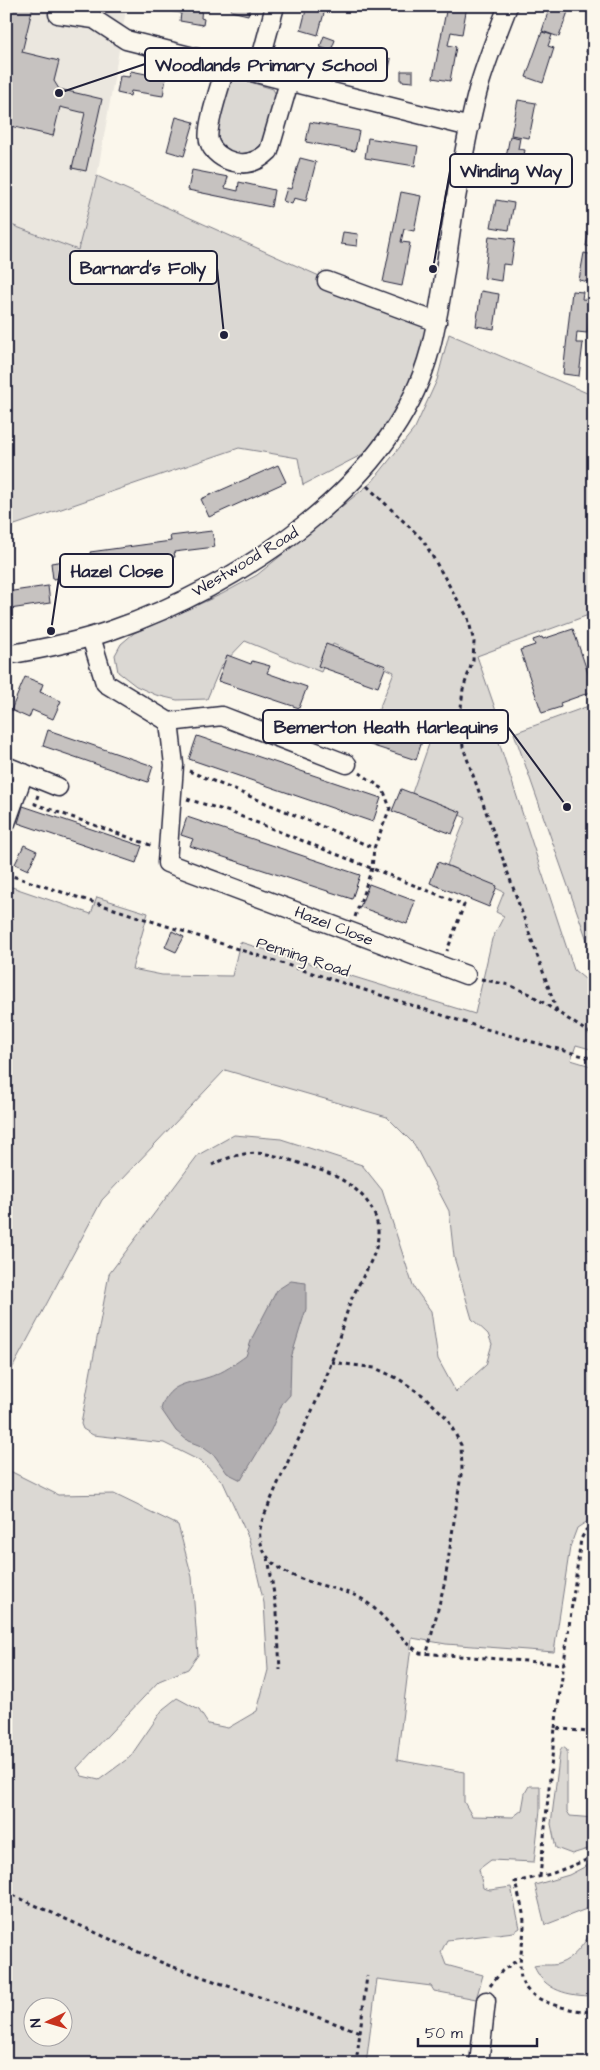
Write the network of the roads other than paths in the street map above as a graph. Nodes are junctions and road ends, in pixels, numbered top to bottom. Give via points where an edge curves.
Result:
1 (275, 6) edge
2 (508, 6) edge
3 (58, 14) dead end
4 (226, 65) junction
5 (257, 73) junction
6 (289, 82) junction
7 (470, 126) junction
8 (327, 281) dead end
9 (437, 322) junction
10 (91, 636) junction
11 (6, 655) edge
12 (169, 722) junction
13 (347, 764) road end
14 (6, 766) edge
15 (24, 773) junction
16 (50, 784) road end
17 (6, 824) edge
18 (466, 975) road end
19 (486, 2001) road end
20 (479, 2064) edge

1 - 5 street
2 - 7 street, Westwood Road via 479,85
3 - 4 street via 94,18 126,40
4 - 5 street
4 - 6 street via 209,140 224,159 236,163 261,159 269,151
5 - 6 street
6 - 7 street
7 - 9 street, Westwood Road
8 - 9 street
9 - 10 street, Westwood Road via 422,377 411,397 390,433 337,497 292,536 251,562 144,618
10 - 11 street, Westwood Road
10 - 12 street via 105,682
12 - 13 street via 222,716
12 - 18 street, Hazel Close via 174,765 167,864
14 - 15 street
15 - 16 street
15 - 17 street
19 - 20 street

